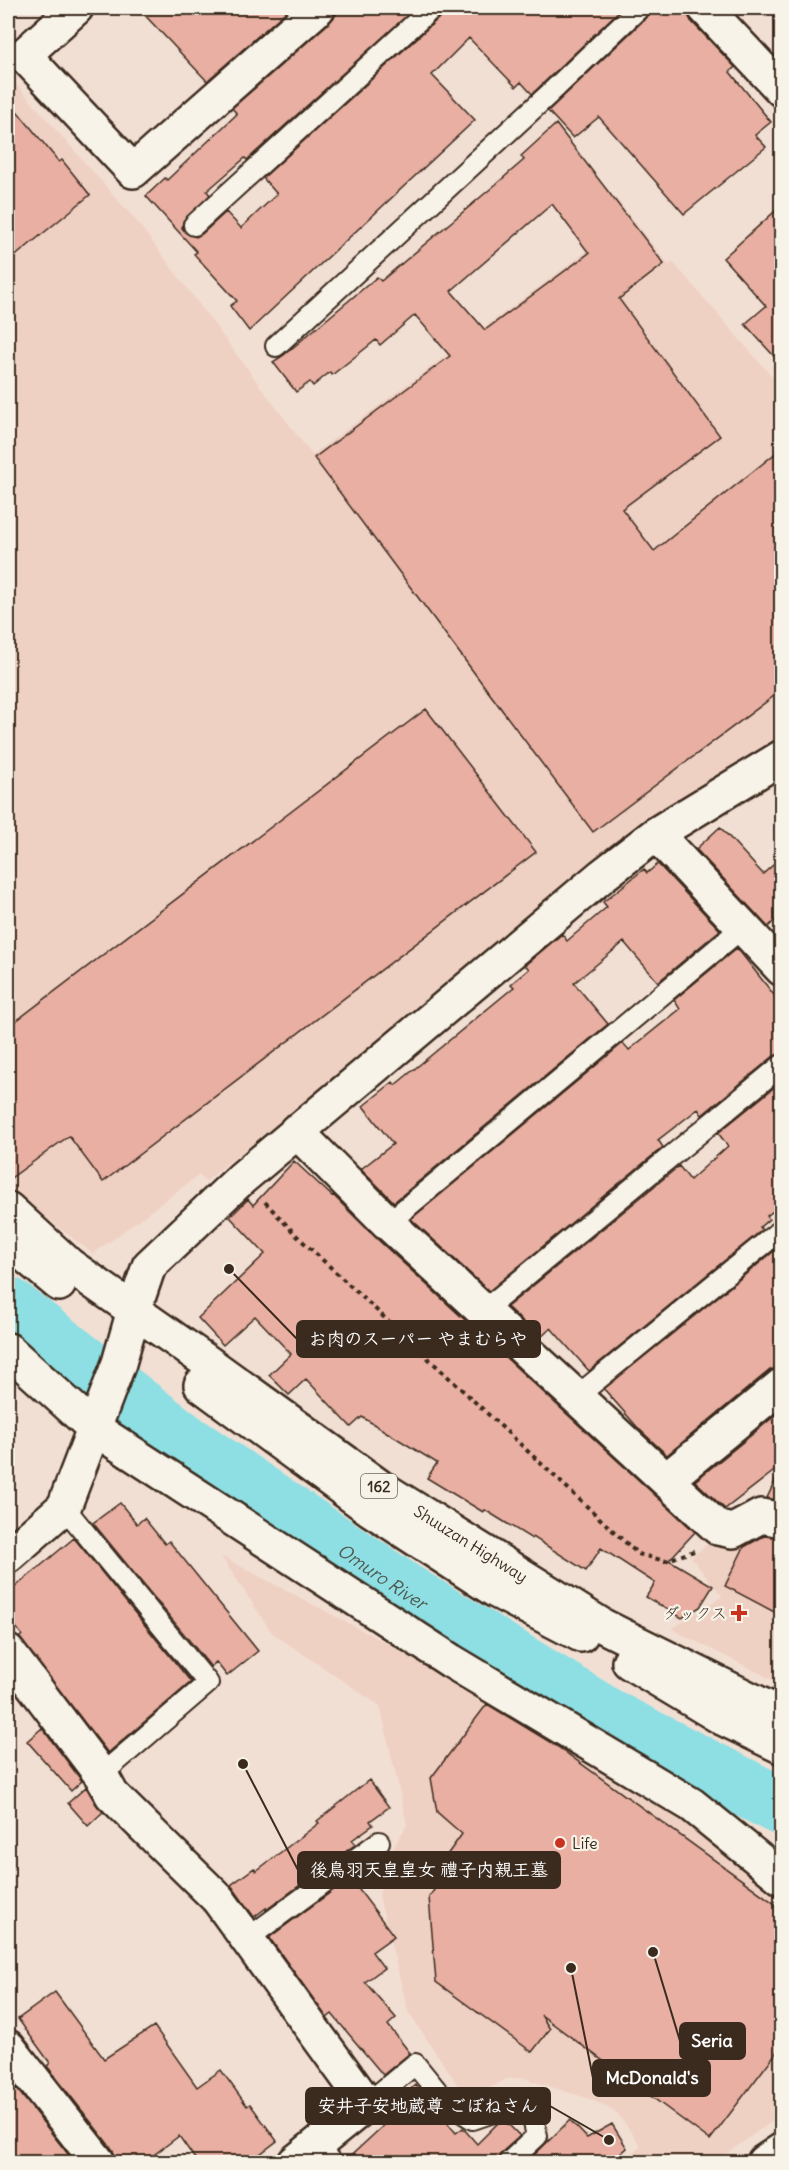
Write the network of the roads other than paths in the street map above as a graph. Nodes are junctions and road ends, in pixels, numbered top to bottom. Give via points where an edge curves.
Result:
1 (76, 8) edge
2 (318, 8) edge
3 (432, 8) edge
4 (639, 8) edge
5 (705, 8) edge
6 (782, 90) edge
7 (194, 225) dead end
8 (276, 346) dead end
9 (782, 757) edge
10 (656, 834) junction
11 (743, 927) junction
12 (782, 969) edge
13 (782, 1065) edge
14 (296, 1131) junction
15 (8, 1209) edge
16 (388, 1223) junction
17 (782, 1229) edge
18 (8, 1241) edge
19 (483, 1311) junction
20 (131, 1321) junction
21 (8, 1350) edge
22 (782, 1385) edge
23 (576, 1397) junction
24 (98, 1421) junction
25 (666, 1480) junction
26 (64, 1507) junction
27 (782, 1520) edge
28 (8, 1556) edge
29 (8, 1652) edge
30 (782, 1715) edge
31 (782, 1747) edge
32 (101, 1775) junction
33 (379, 1842) dead end
34 (782, 1878) edge
35 (247, 1938) junction
36 (11, 2059) edge
37 (367, 2104) junction
38 (782, 2150) edge
39 (314, 2157) edge
40 (98, 2163) edge
41 (509, 2163) edge
42 (764, 2163) edge

1 - 2 main road via 24,55 133,171
3 - 7 lane
4 - 8 lane
5 - 6 main road
9 - 10 main road
10 - 11 main road
10 - 14 main road
11 - 12 main road
11 - 16 lane
13 - 19 lane
14 - 16 main road
14 - 20 main road via 149,1266
15 - 20 main road, Shuuzan Highway / 162
16 - 19 main road
17 - 23 lane
18 - 20 main road, Shuuzan Highway / 162 via 54,1280
19 - 23 main road
20 - 24 main road
20 - 30 main road, Shuuzan Highway / 162 via 390,1494 603,1626
20 - 31 main road, Shuuzan Highway / 162 via 370,1509 496,1591 656,1677 724,1719
21 - 24 main road
22 - 25 main road
23 - 25 main road
24 - 26 main road
24 - 34 main road via 451,1661 692,1804
25 - 27 main road via 718,1528 733,1531 761,1516
26 - 28 main road
26 - 32 lane via 208,1683
29 - 32 main road
32 - 35 main road via 112,1795 218,1899
33 - 35 lane
35 - 37 main road
36 - 40 main road
37 - 39 main road
37 - 41 lane via 416,2064 446,2102 473,2118 508,2108 531,2110 537,2136
38 - 42 main road

